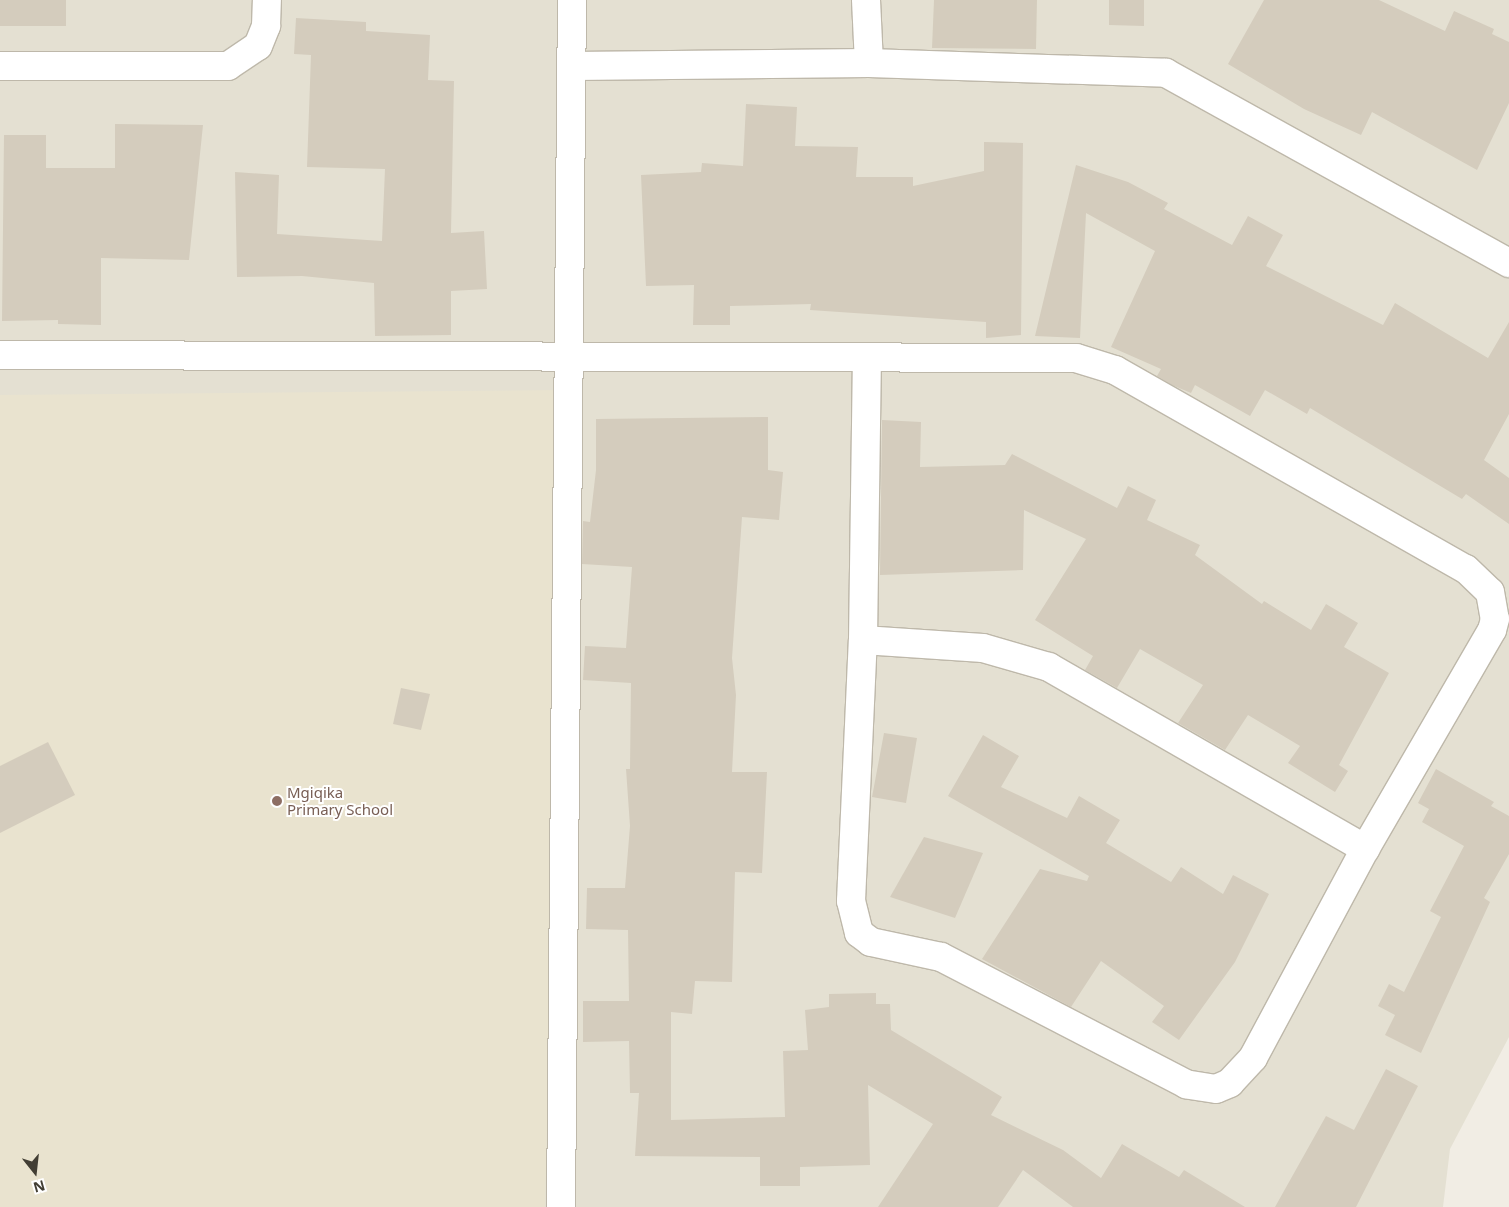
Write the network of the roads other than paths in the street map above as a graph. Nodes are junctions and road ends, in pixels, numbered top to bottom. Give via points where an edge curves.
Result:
1 (267, 0) edge
2 (572, 0) edge
3 (866, 0) edge
4 (869, 63) junction
5 (0, 66) edge
6 (573, 66) junction
7 (1509, 263) edge
8 (0, 355) edge
9 (566, 359) junction
10 (867, 360) junction
11 (863, 640) junction
12 (1365, 849) junction
13 (562, 1207) edge

1 - 5 street via 266,26 258,46 228,66
2 - 6 street
3 - 4 street
4 - 6 street
4 - 7 street via 1166,73
6 - 9 street
8 - 9 street
9 - 10 street
9 - 13 street
10 - 11 street
10 - 12 street via 1076,358 1095,362 1480,580 1493,605 1492,630
11 - 12 street via 982,648 1049,667
11 - 12 street via 851,901 859,933 871,942 941,957 1186,1084 1216,1089 1242,1072

